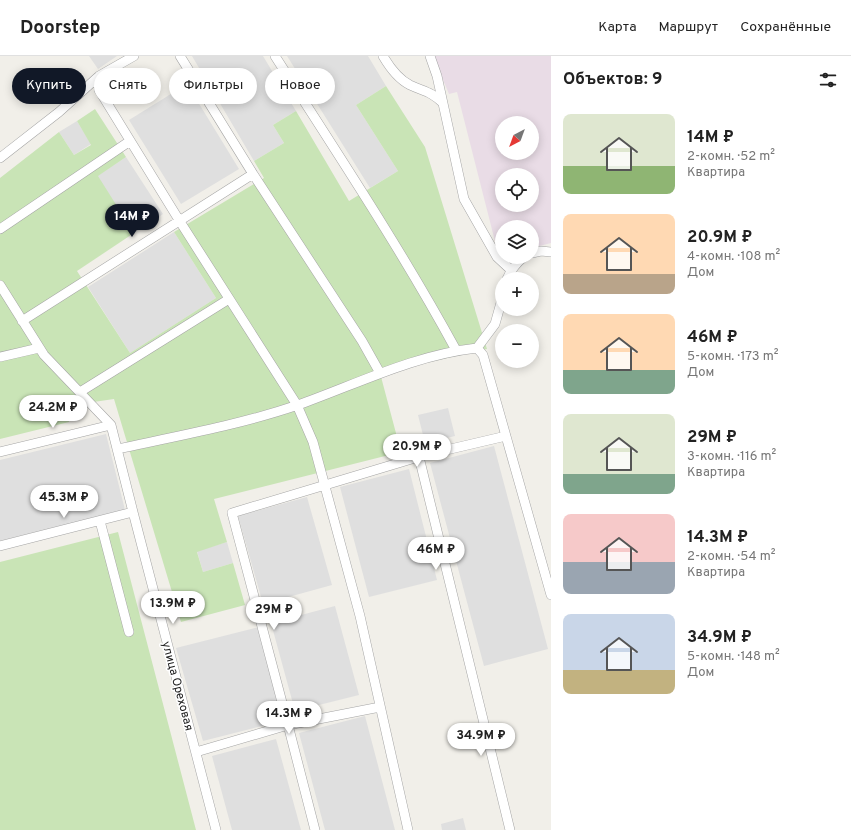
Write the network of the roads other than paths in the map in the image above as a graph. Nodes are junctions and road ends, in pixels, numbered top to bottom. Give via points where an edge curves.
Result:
1 (134, 56) edge
2 (180, 56) edge
3 (275, 56) edge
4 (382, 56) edge
5 (430, 56) edge
6 (113, 68) edge
7 (94, 80) edge
8 (443, 103) junction
9 (108, 104) edge
10 (130, 141) junction
11 (0, 158) edge
12 (253, 174) junction
13 (179, 220) junction
14 (0, 230) edge
15 (539, 251) edge
16 (551, 252) edge
17 (516, 264) edge
18 (511, 270) joint
19 (0, 286) edge
20 (229, 299) junction
21 (497, 316) edge
22 (22, 321) junction
23 (39, 348) junction
24 (477, 348) junction
25 (456, 350) junction
26 (0, 357) edge
27 (380, 373) junction
28 (80, 392) junction
29 (297, 405) junction
30 (111, 426) junction
31 (506, 436) junction
32 (117, 449) junction
33 (0, 452) edge
34 (419, 457) junction
35 (325, 485) junction
36 (133, 512) junction
37 (100, 521) junction
38 (0, 546) edge
39 (551, 595) edge
40 (129, 632) dead end
41 (380, 707) junction
42 (288, 725) junction
43 (196, 752) junction
44 (216, 830) edge
45 (314, 830) edge
46 (408, 830) edge
47 (510, 830) edge

1 - 6 street
2 - 12 street
3 - 25 street via 373,210
4 - 8 street via 403,80 433,94
5 - 8 street via 438,76
7 - 11 street via 59,112
8 - 18 street via 464,199 497,257
9 - 10 street
10 - 13 street
10 - 14 street
12 - 13 street
12 - 27 street via 362,341
13 - 20 street
13 - 22 street
15 - 16 street
17 - 18 street
19 - 22 street
20 - 28 street
20 - 29 street
21 - 24 street via 495,324
22 - 23 street
23 - 26 street
23 - 28 street
24 - 25 street
24 - 31 street via 483,355
25 - 27 street
27 - 29 street
28 - 30 street
29 - 32 street via 234,424
29 - 35 street via 313,442
30 - 32 street, улица Ореховая
30 - 33 street
31 - 34 street
31 - 39 street
32 - 36 street, улица Ореховая
34 - 35 street
34 - 47 street
35 - 41 street via 360,616
35 - 42 street via 232,513
36 - 37 street
36 - 43 street, улица Ореховая
37 - 38 street
37 - 40 street
41 - 42 street
41 - 46 street
42 - 43 street
42 - 45 street
43 - 44 street, улица Ореховая

